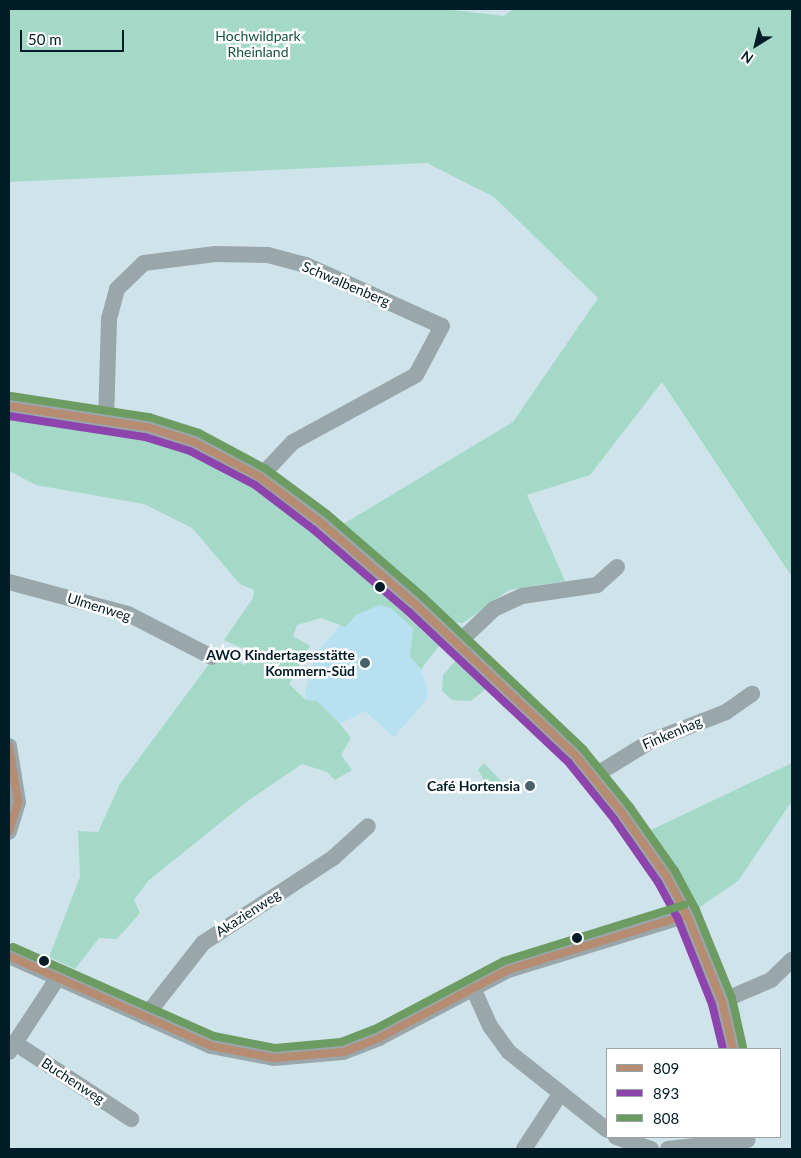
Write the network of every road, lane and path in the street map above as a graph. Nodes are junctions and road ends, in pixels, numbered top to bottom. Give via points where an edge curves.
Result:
1 (9, 406) edge
2 (106, 420) junction
3 (260, 477) junction
4 (617, 568) dead end
5 (9, 582) edge
6 (456, 645) junction
7 (212, 657) dead end
8 (752, 694) dead end
9 (9, 746) edge
10 (594, 776) junction
11 (368, 826) dead end
12 (9, 832) edge
13 (686, 915) junction
14 (9, 956) edge
15 (792, 960) edge
16 (57, 979) junction
17 (472, 986) junction
18 (722, 1001) junction
19 (145, 1018) junction
20 (12, 1047) edge
21 (733, 1048) edge
22 (560, 1094) junction
23 (131, 1119) dead end
24 (606, 1129) edge
25 (619, 1138) edge
26 (747, 1142) edge
27 (524, 1149) edge
28 (651, 1149) edge
29 (668, 1149) edge

1 - 2 street
2 - 3 street via 146,427 194,442
2 - 3 street, Schwalbenberg via 109,319 117,289 144,264 215,254 268,255 306,265 442,326 416,374 293,442
3 - 6 street via 320,522
4 - 6 street via 598,585 522,596 494,608
5 - 7 street, Ulmenweg via 128,614
6 - 10 street
8 - 10 street, Finkenhag via 726,712 651,740
9 - 12 street via 18,802
10 - 13 street via 667,876
11 - 19 street, Akazienweg via 333,858 203,943
13 - 17 street via 508,970
13 - 18 street
14 - 16 street
15 - 18 street via 771,980
16 - 19 street
16 - 20 street, Buchenweg
17 - 19 street via 379,1038 343,1052 274,1058 211,1046
17 - 22 street via 490,1026 509,1052
18 - 21 street
20 - 23 street, Buchenweg
22 - 24 street
22 - 27 street
25 - 28 street
26 - 29 street

